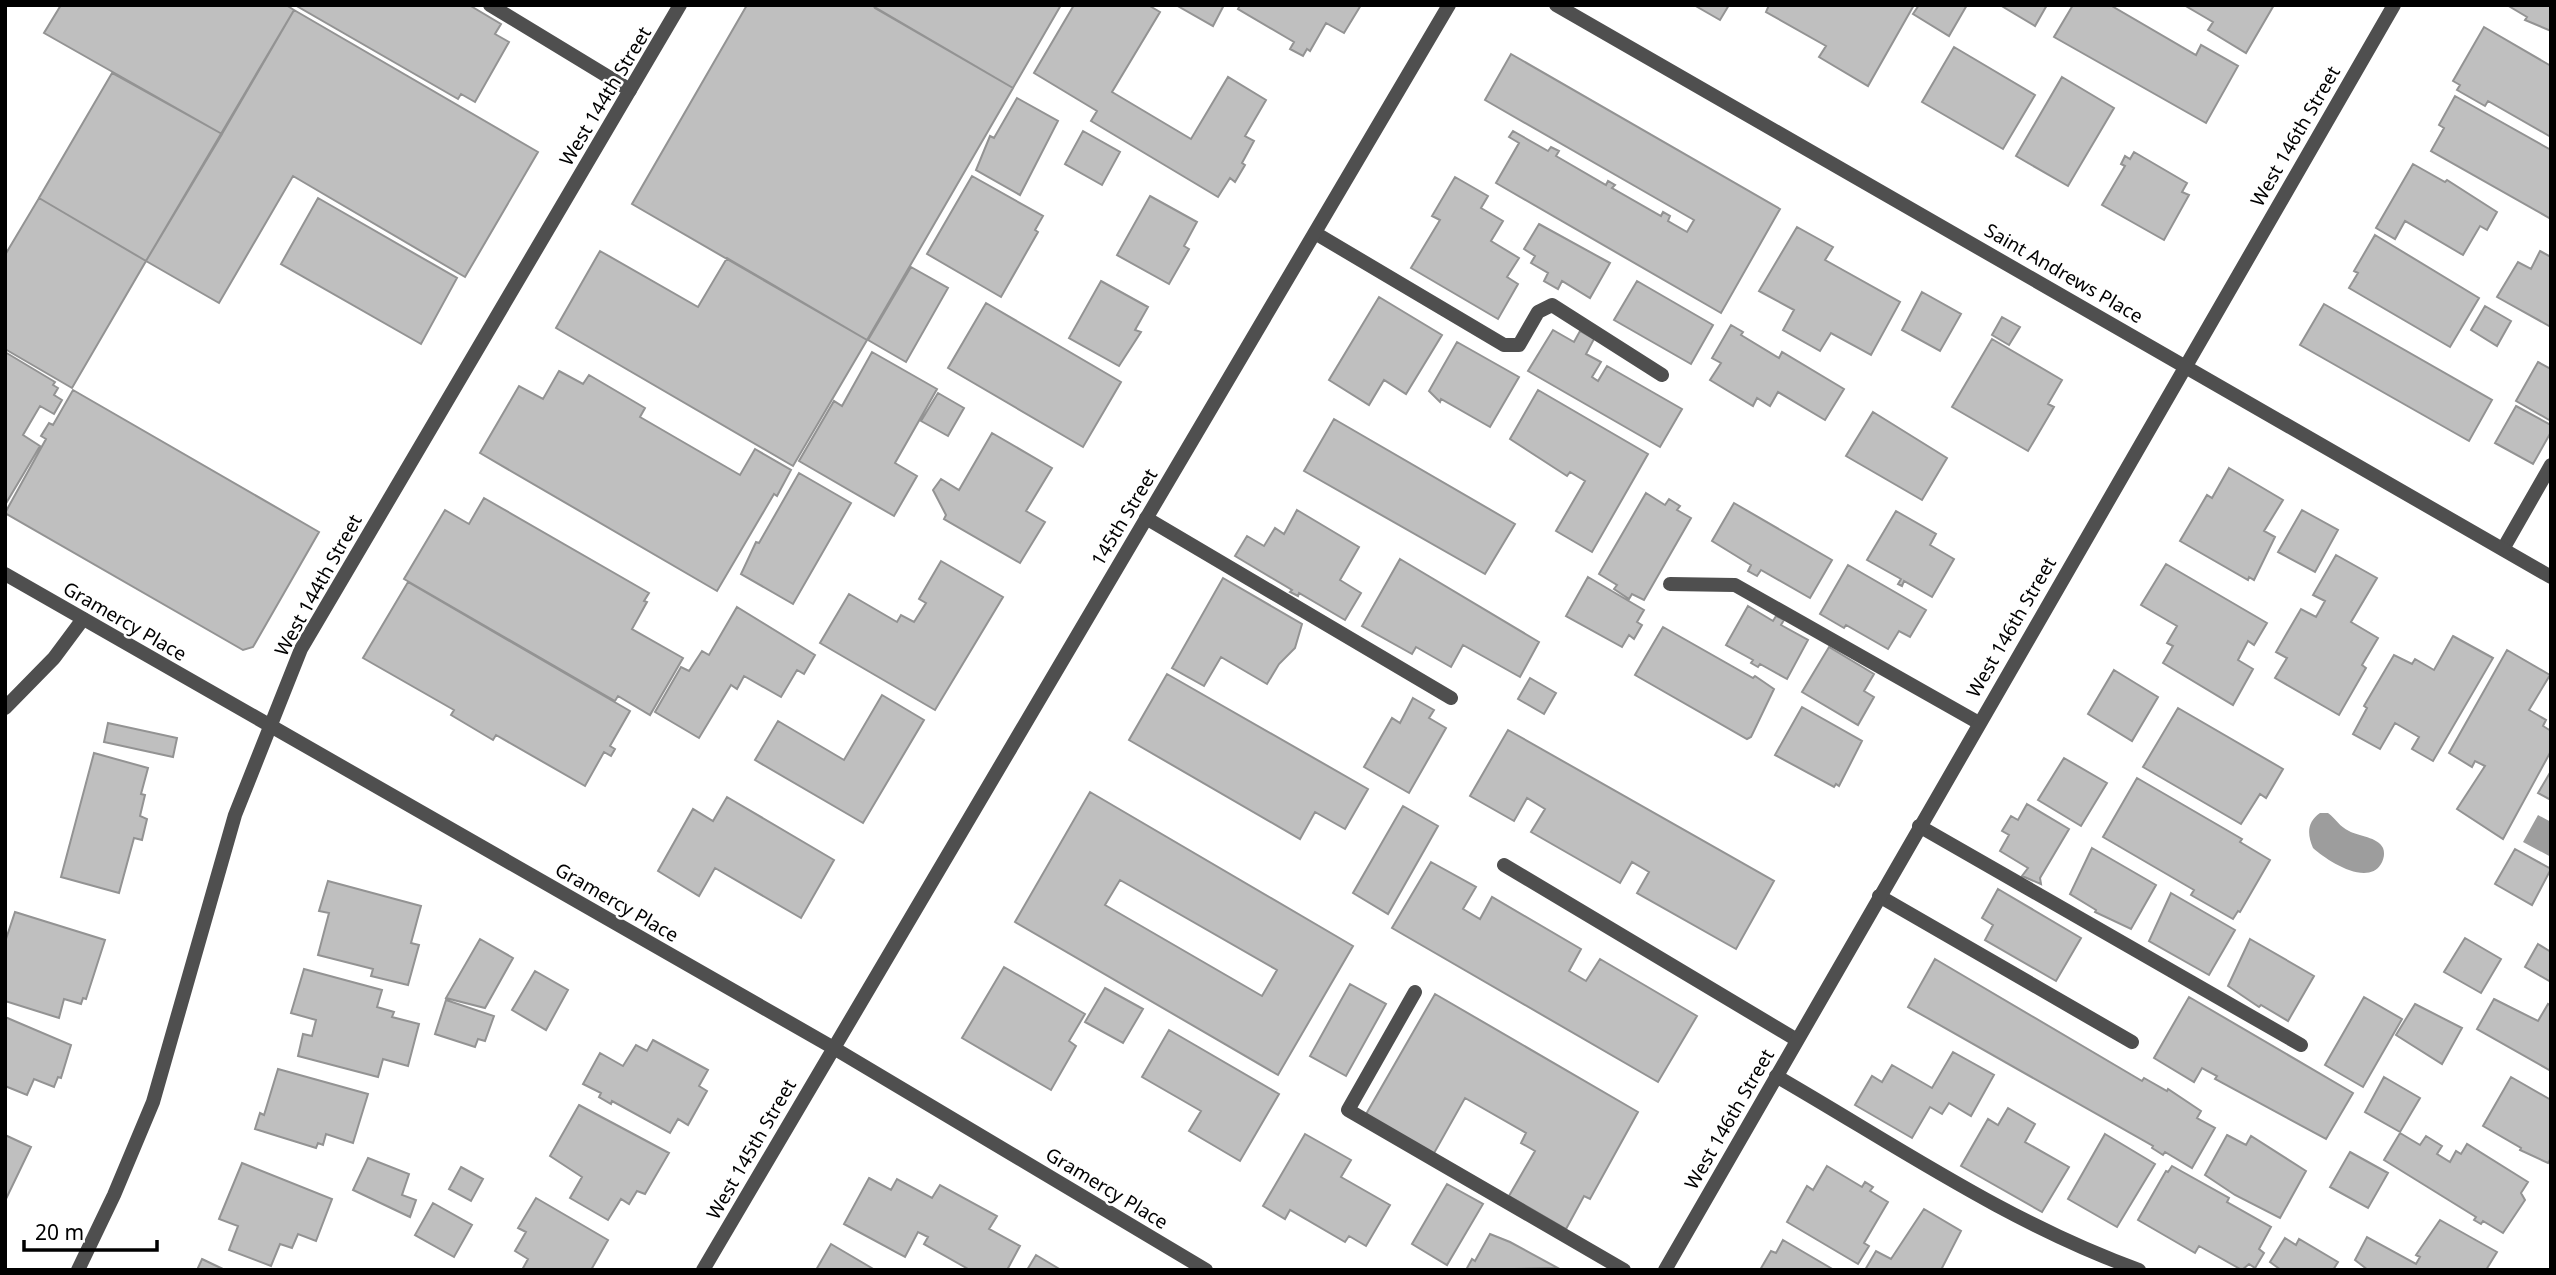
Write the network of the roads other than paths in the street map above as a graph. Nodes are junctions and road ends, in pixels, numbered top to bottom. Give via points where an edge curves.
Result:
1 (490, 5) edge
2 (680, 5) edge
3 (1449, 5) edge
4 (1556, 5) edge
5 (2394, 5) edge
6 (630, 90) junction
7 (1315, 233) junction
8 (2184, 364) junction
9 (1662, 375) dead end
10 (2551, 465) edge
11 (1146, 518) junction
12 (2503, 549) junction
13 (5, 574) edge
14 (2551, 577) edge
15 (1670, 584) dead end
16 (83, 619) junction
17 (1451, 698) dead end
18 (5, 708) edge
19 (1979, 723) junction
20 (269, 726) junction
21 (1919, 826) junction
22 (1504, 865) dead end
23 (1879, 896) junction
24 (1415, 992) dead end
25 (1797, 1040) junction
26 (2132, 1042) dead end
27 (2301, 1045) dead end
28 (832, 1047) junction
29 (1776, 1076) junction
30 (78, 1270) edge
31 (703, 1270) edge
32 (1206, 1270) edge
33 (1624, 1270) edge
34 (1665, 1270) edge
35 (2138, 1270) edge

1 - 6 street
2 - 6 street, West 144th Street
3 - 7 street, 145th Street
4 - 8 street, Saint Andrews Place
5 - 8 street, West 146th Street
6 - 20 street, West 144th Street via 301,649
7 - 9 street via 1504,345 1519,345 1538,312 1552,305
7 - 11 street, 145th Street
8 - 12 street, Saint Andrews Place
8 - 19 street, West 146th Street
10 - 12 street
11 - 17 street
11 - 28 street, 145th Street
12 - 14 street, Saint Andrews Place
13 - 16 street, Gramercy Place
15 - 19 street via 1735,585
16 - 18 street via 54,658
16 - 20 street, Gramercy Place
19 - 21 street, West 146th Street
20 - 28 street, Gramercy Place
20 - 30 street, West 144th Street via 235,815 153,1102
21 - 23 street, West 146th Street
21 - 27 street
22 - 25 street
23 - 25 street, West 146th Street
23 - 26 street
24 - 33 street via 1348,1111
25 - 29 street, West 146th Street
28 - 31 street, West 145th Street
28 - 32 street, Gramercy Place
29 - 34 street, West 146th Street
29 - 35 street via 2026,1222

